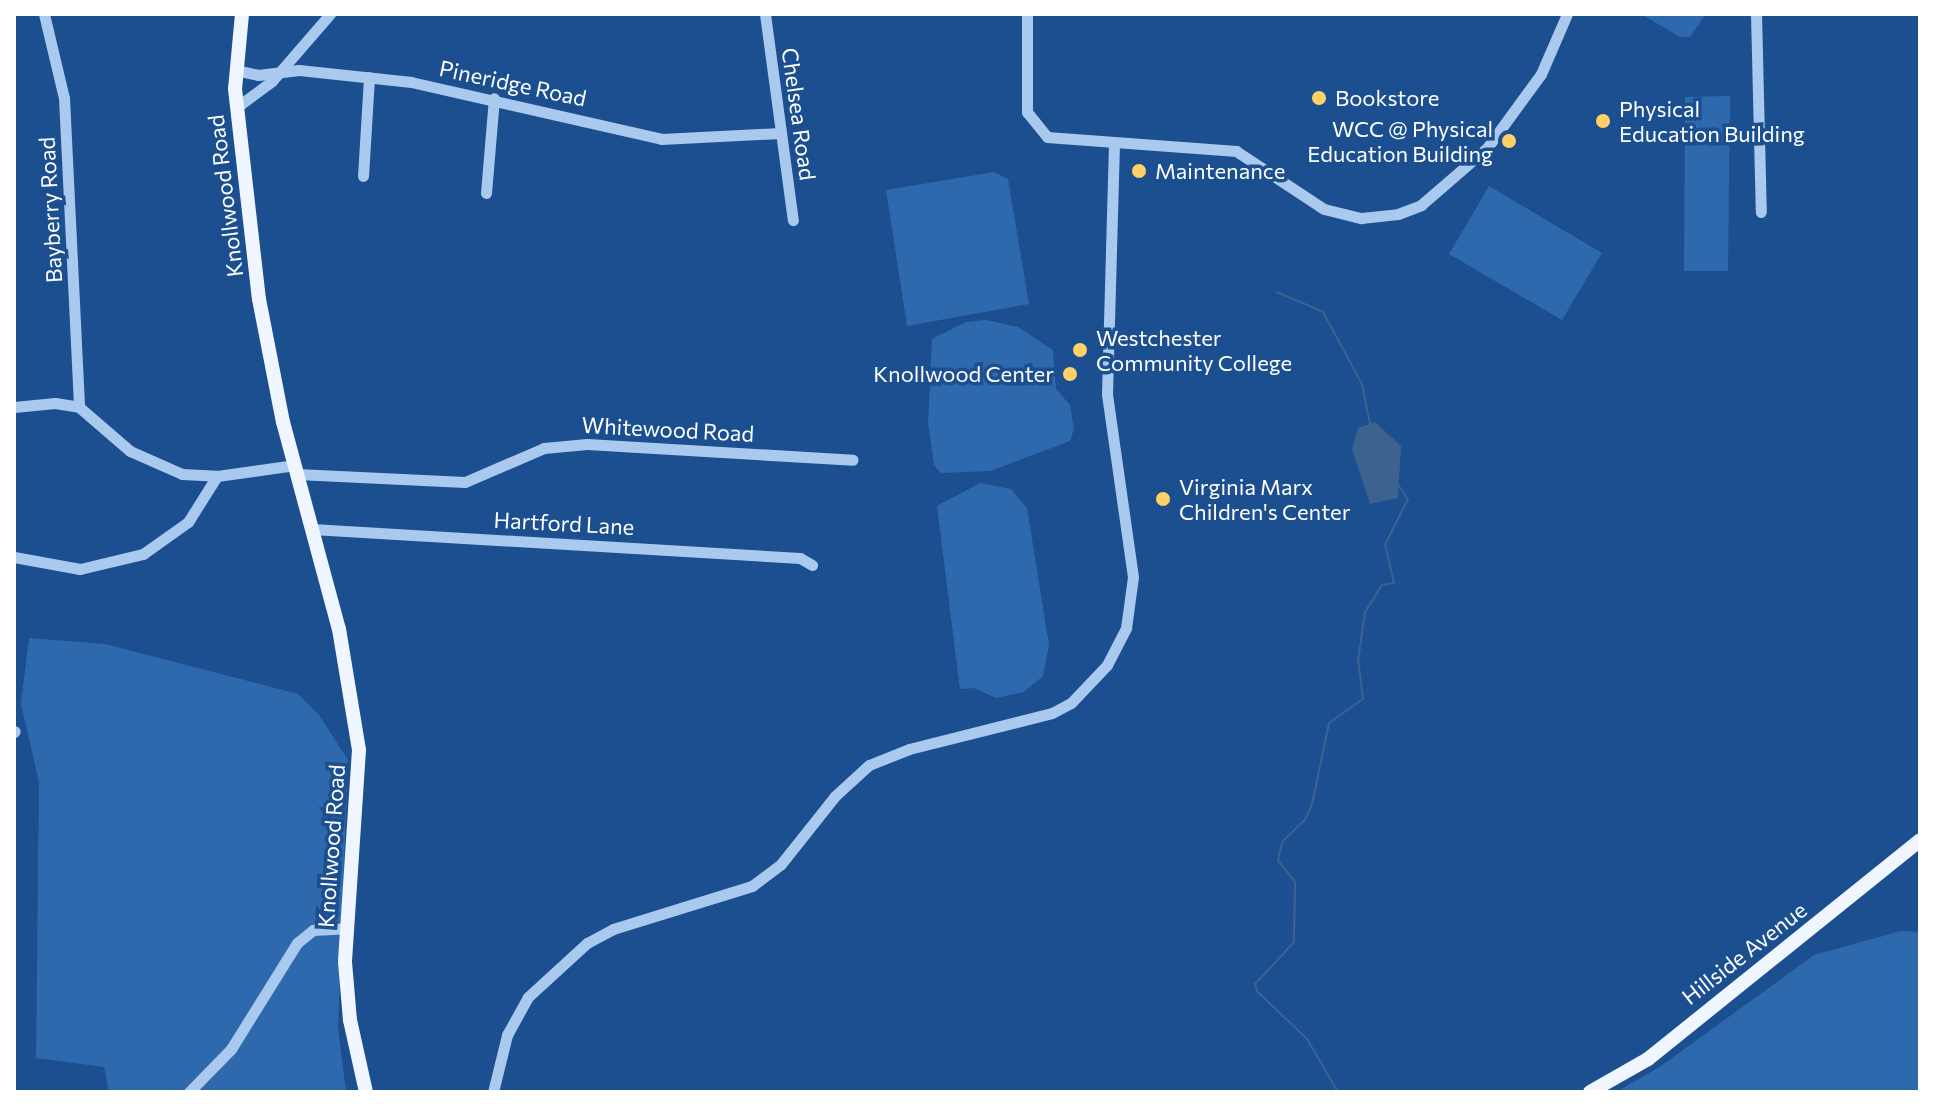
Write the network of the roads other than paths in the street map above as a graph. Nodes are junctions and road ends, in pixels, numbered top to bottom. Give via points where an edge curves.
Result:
1 (44, 14) edge
2 (242, 14) edge
3 (330, 14) edge
4 (765, 14) edge
5 (1027, 14) edge
6 (1567, 14) edge
7 (1756, 14) edge
8 (235, 70) junction
9 (282, 70) junction
10 (369, 77) junction
11 (494, 98) junction
12 (237, 107) junction
13 (781, 133) junction
14 (1114, 144) junction
15 (363, 176) dead end
16 (486, 193) dead end
17 (1761, 212) dead end
18 (793, 220) dead end
19 (14, 407) edge
20 (79, 407) junction
21 (853, 460) dead end
22 (296, 469) junction
23 (217, 476) junction
24 (312, 529) junction
25 (14, 557) edge
26 (812, 565) dead end
27 (1920, 840) edge
28 (347, 928) junction
29 (189, 1092) edge
30 (366, 1092) edge
31 (493, 1092) edge
32 (1590, 1092) edge

1 - 20 street, Bayberry Road via 64,98
2 - 8 main road, Knollwood Road
3 - 9 street
4 - 13 street, Chelsea Road
5 - 14 street via 1026,102 1031,121 1057,141
6 - 14 street via 1541,74 1487,148 1428,201 1398,214 1361,218 1324,209 1236,151
7 - 17 street
8 - 9 street, Pineridge Road via 258,75
8 - 12 main road, Knollwood Road
9 - 10 street, Pineridge Road
9 - 12 street
10 - 11 street, Pineridge Road
10 - 15 street
11 - 13 street, Pineridge Road via 661,139
11 - 16 street
12 - 22 main road, Knollwood Road via 259,299
13 - 18 street, Chelsea Road
14 - 31 street via 1107,394 1133,577 1126,628 1107,665 1071,703 1052,713 909,749 869,765 835,796 781,864 752,886 613,929 587,943 528,997 507,1035
19 - 20 street
20 - 23 street via 158,467
21 - 22 street, Whitewood Road via 587,444 544,448 465,482
22 - 23 street
22 - 24 main road, Knollwood Road
23 - 25 street via 188,522 143,554 80,569
24 - 26 street, Hartford Lane via 800,558
24 - 28 main road, Knollwood Road via 349,673 359,750
27 - 32 main road, Hillside Avenue via 1648,1059
28 - 29 street via 313,930 297,943 238,1039
28 - 30 main road, Knollwood Road via 347,997

